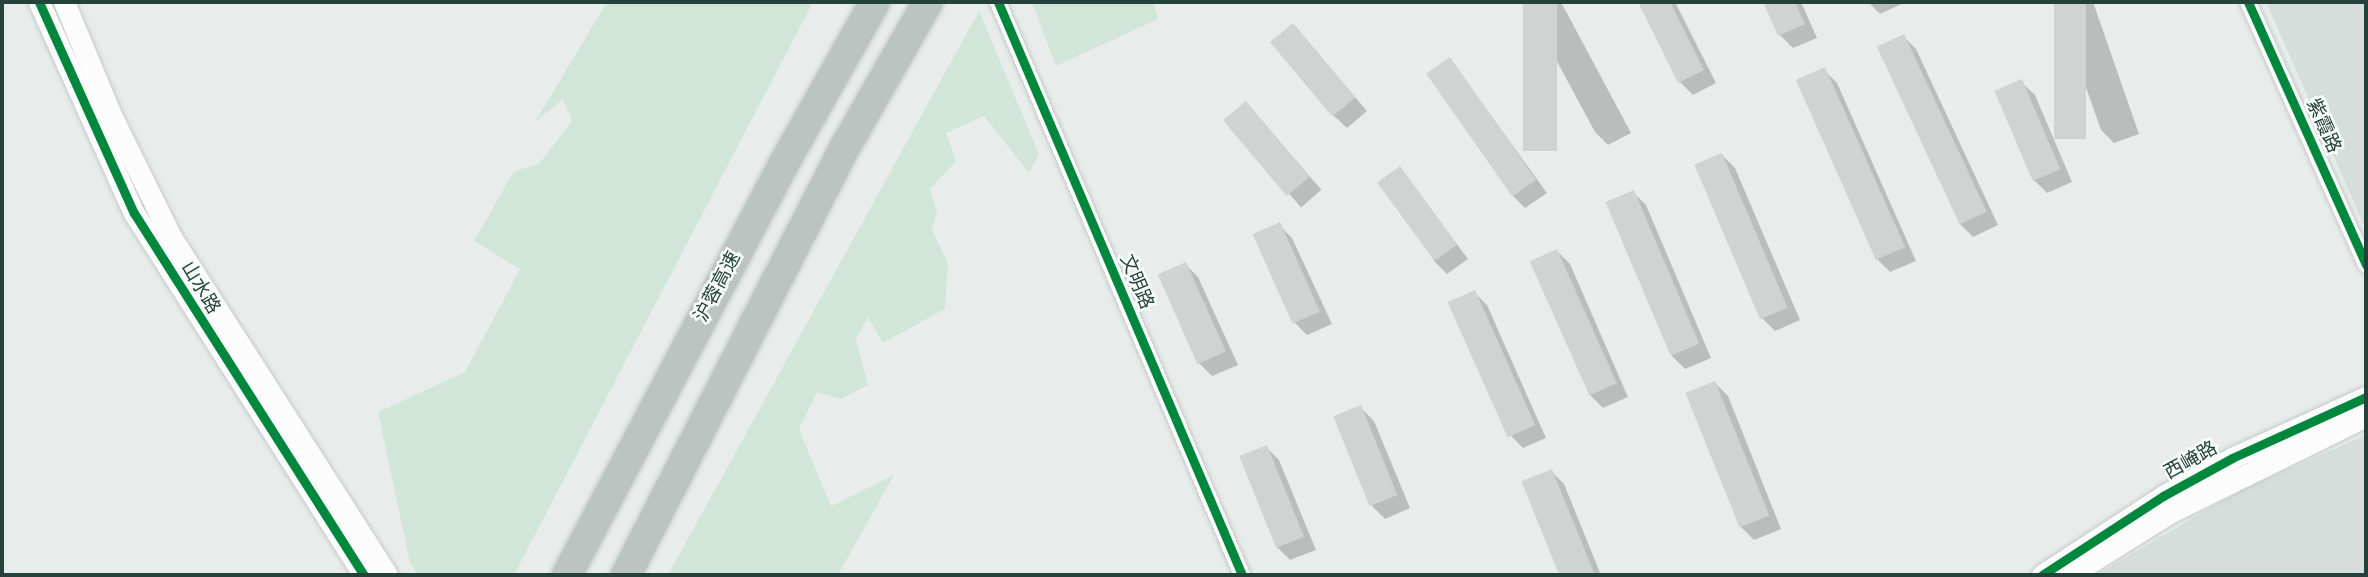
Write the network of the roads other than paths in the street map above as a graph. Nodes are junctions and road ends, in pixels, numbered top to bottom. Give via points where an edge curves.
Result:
1 (39, 2) edge
2 (64, 2) edge
3 (875, 2) edge
4 (928, 2) edge
5 (942, 2) edge
6 (998, 2) edge
7 (2248, 2) edge
8 (848, 142) junction
9 (2366, 265) edge
10 (2366, 397) edge
11 (2366, 416) edge
12 (364, 575) edge
13 (387, 575) edge
14 (567, 575) edge
15 (626, 575) edge
16 (1242, 575) edge
17 (2042, 575) edge
18 (2070, 575) edge

1 - 12 street, 山水路 via 134,212
2 - 13 street, 山水路 via 111,115 171,237
3 - 14 highway, 沪蓉高速 via 783,165
4 - 8 highway
5 - 8 highway
6 - 16 street, 文明路
7 - 9 street, 紫霞路
8 - 15 highway
10 - 17 street, 西崦路 via 2174,490
11 - 18 street, 西崦路 via 2171,512

